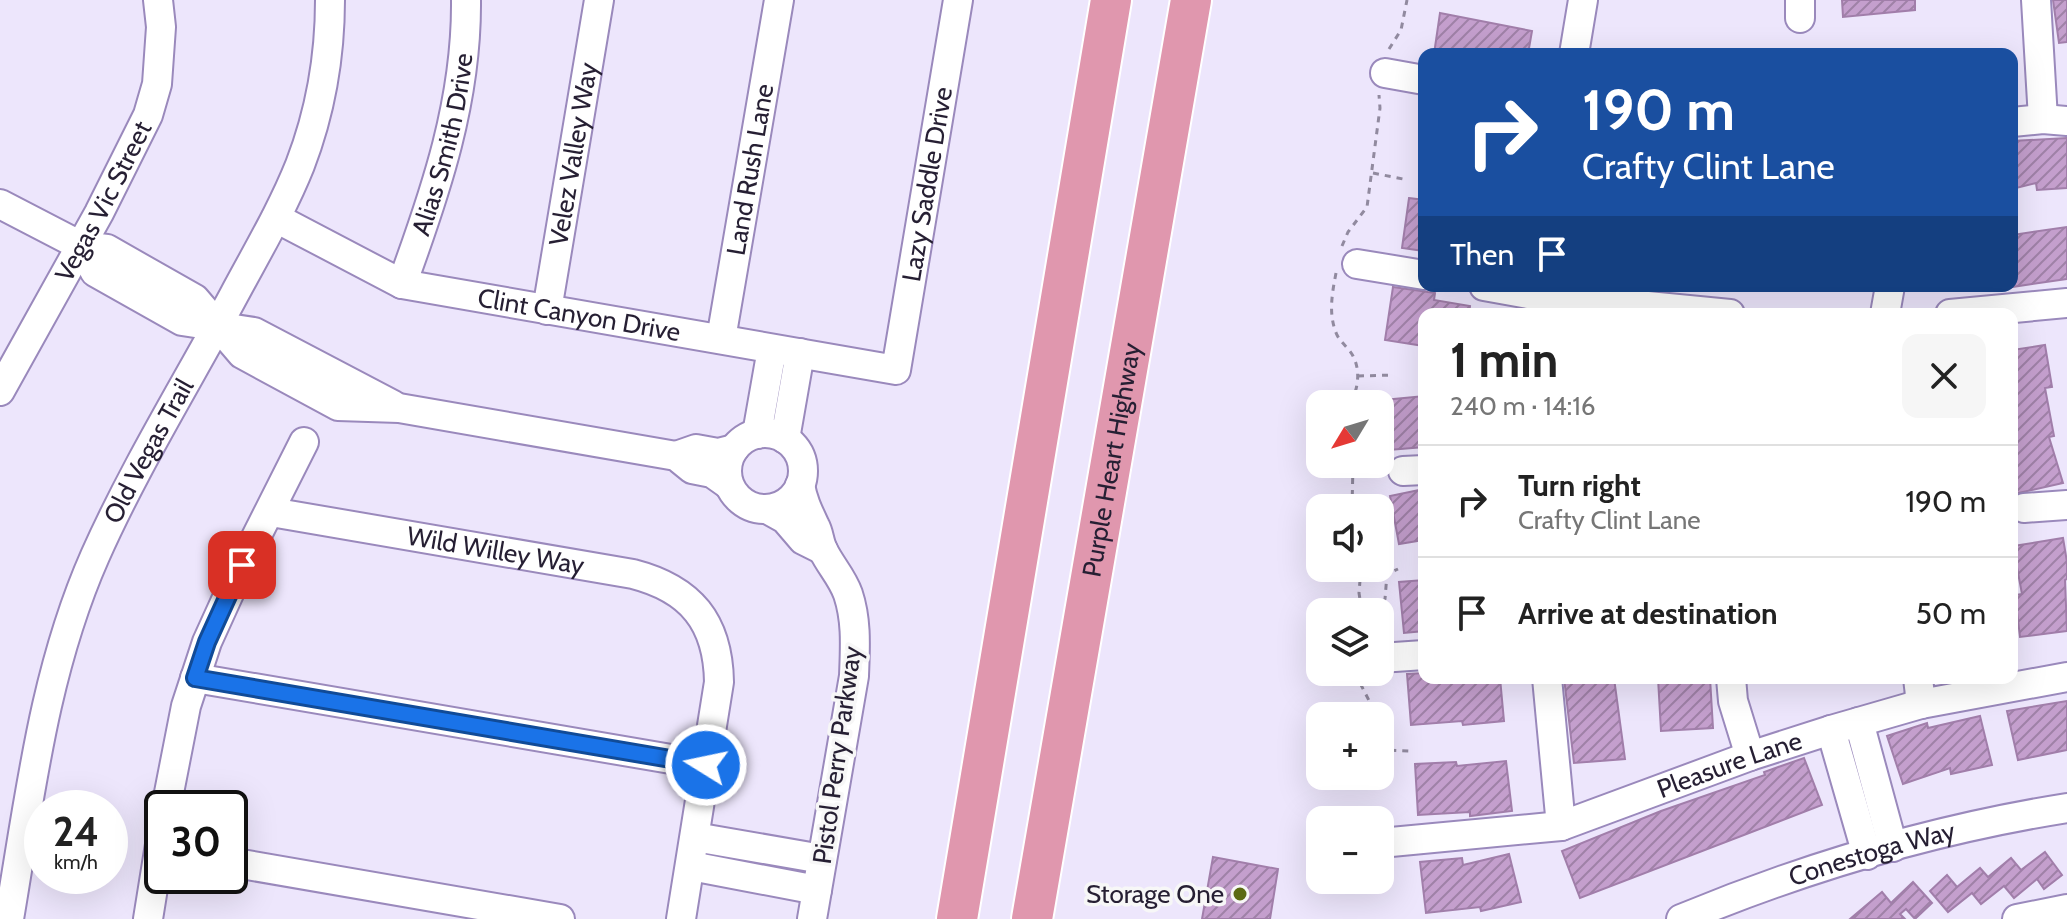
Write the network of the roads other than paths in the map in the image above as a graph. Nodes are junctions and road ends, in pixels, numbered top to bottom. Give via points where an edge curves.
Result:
1 (158, 0) edge
2 (330, 0) edge
3 (466, 0) edge
4 (599, 0) edge
5 (779, 0) edge
6 (958, 0) edge
7 (1111, 0) edge
8 (1191, 0) edge
9 (1583, 0) edge
10 (2036, 0) edge
11 (1575, 48) edge
12 (1384, 70) road end
13 (1418, 79) edge
14 (2055, 120) edge
15 (2018, 122) edge
16 (0, 204) edge
17 (276, 218) junction
18 (81, 246) junction
19 (1355, 262) road end
20 (1418, 274) edge
21 (402, 284) junction
22 (1509, 292) edge
23 (1534, 298) edge
24 (2067, 303) edge
25 (1653, 308) edge
26 (2014, 308) edge
27 (547, 310) junction
28 (217, 326) junction
29 (721, 339) junction
30 (772, 349) junction
31 (800, 353) junction
32 (896, 370) joint
33 (0, 391) edge
34 (785, 439) junction
35 (304, 442) dead end
36 (745, 442) junction
37 (676, 456) junction
38 (729, 485) junction
39 (800, 485) junction
40 (2067, 505) edge
41 (2024, 508) dead end
42 (767, 509) junction
43 (271, 512) junction
44 (823, 550) junction
45 (1418, 655) edge
46 (1394, 657) edge
47 (2067, 677) edge
48 (195, 678) junction
49 (2018, 682) edge
50 (1548, 684) edge
51 (1732, 684) edge
52 (1993, 684) edge
53 (1919, 691) edge
54 (1859, 722) junction
55 (1831, 730) junction
56 (1750, 756) junction
57 (706, 765) junction
58 (1859, 778) junction
59 (169, 790) edge
60 (2067, 808) edge
61 (1561, 826) junction
62 (695, 837) junction
63 (1394, 842) edge
64 (1880, 851) junction
65 (822, 859) junction
66 (248, 865) edge
67 (691, 866) junction
68 (817, 890) junction
69 (152, 894) edge
70 (2067, 909) edge
71 (9, 919) edge
72 (148, 919) edge
73 (560, 919) edge
74 (681, 919) edge
75 (812, 919) edge
76 (957, 919) edge
77 (1032, 919) edge
78 (1681, 919) edge
79 (2017, 919) edge

1 - 18 street, Vegas Vic Street via 160,57 148,115
2 - 17 street, Old Vegas Trail via 326,71 300,165
3 - 21 street, Alias Smith Drive via 451,136
4 - 27 street, Velez Valley Way
5 - 29 street, Land Rush Lane
6 - 32 street, Lazy Saddle Drive
7 - 76 highway
8 - 77 highway, Purple Heart Highway
9 - 11 street
10 - 14 street
12 - 13 street
14 - 15 street
16 - 18 street
17 - 21 street, Clint Canyon Drive
17 - 28 street, Old Vegas Trail
18 - 28 street via 107,249 195,299
18 - 33 street, Vegas Vic Street
19 - 20 street
21 - 27 street, Clint Canyon Drive
22 - 23 street
23 - 25 street
24 - 26 street
27 - 29 street, Clint Canyon Drive
28 - 37 street via 242,354 326,384 338,406 399,408
28 - 71 street, Old Vegas Trail via 96,556 66,633 44,712
29 - 30 street, Clint Canyon Drive
30 - 31 street, Clint Canyon Drive
30 - 36 street
31 - 32 street, Clint Canyon Drive
31 - 34 street
34 - 36 street via 772,434
34 - 39 street via 801,462
35 - 43 street
36 - 37 street via 718,453 696,449
36 - 38 street via 727,465
37 - 38 street
38 - 42 street via 748,505
39 - 42 street via 785,503
39 - 44 street, Pistol Perry Parkway
40 - 41 street
42 - 44 street, Pistol Perry Parkway
43 - 48 street via 221,609
43 - 57 street, Wild Willey Way via 633,574 677,591 705,620 719,660
44 - 65 street, Pistol Perry Parkway via 848,593 855,639 854,676
45 - 46 street
47 - 49 street, Pleasure Lane
48 - 57 street
48 - 59 street
50 - 61 street
51 - 56 street
52 - 53 street, Pleasure Lane
53 - 54 street, Pleasure Lane
54 - 55 street, Pleasure Lane
54 - 58 street
55 - 56 street, Pleasure Lane
55 - 58 street
56 - 61 street, Pleasure Lane
57 - 62 street
58 - 64 street
60 - 64 street, Conestoga Way
61 - 63 street, Pleasure Lane
62 - 65 street
62 - 67 street
64 - 78 street, Conestoga Way
65 - 68 street, Pistol Perry Parkway
66 - 73 street
67 - 68 street
67 - 74 street
68 - 75 street, Pistol Perry Parkway
69 - 72 street
70 - 79 street

